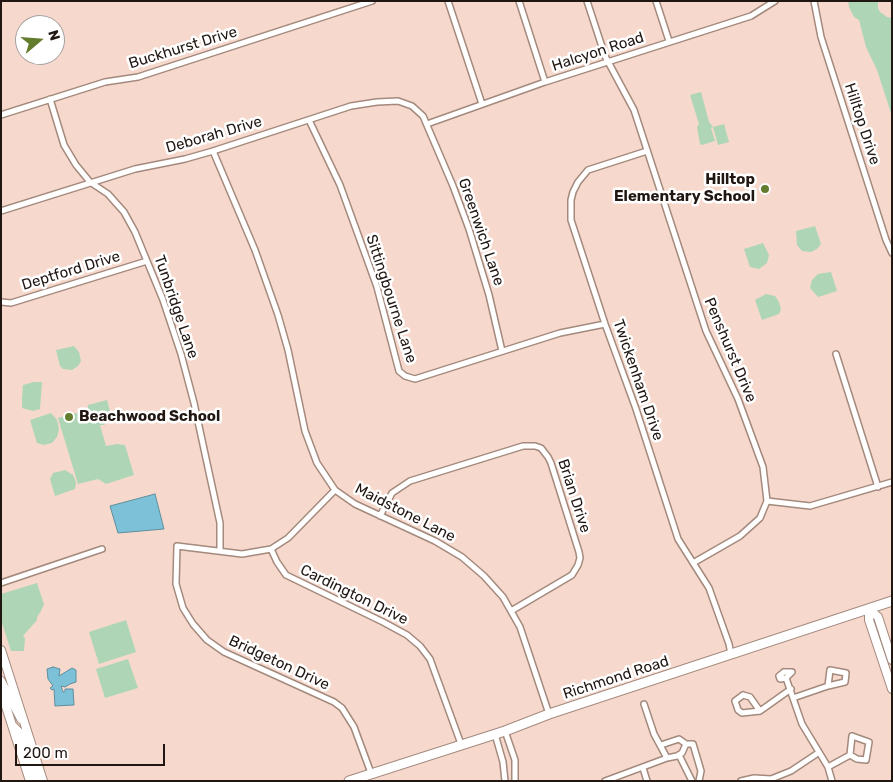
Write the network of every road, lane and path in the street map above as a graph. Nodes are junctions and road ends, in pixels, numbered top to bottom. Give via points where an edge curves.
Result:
1 (372, 1) edge
2 (448, 1) edge
3 (519, 1) edge
4 (587, 1) edge
5 (656, 1) edge
6 (814, 1) edge
7 (771, 2) edge
8 (669, 41) junction
9 (608, 62) junction
10 (545, 82) junction
11 (50, 99) junction
12 (482, 104) junction
13 (1, 115) edge
14 (309, 120) junction
15 (427, 124) junction
16 (213, 151) junction
17 (647, 151) junction
18 (90, 182) junction
19 (1, 211) edge
20 (892, 253) edge
21 (147, 261) junction
22 (1, 302) edge
23 (605, 324) junction
24 (502, 351) junction
25 (836, 354) dead end
26 (892, 482) edge
27 (878, 487) junction
28 (335, 490) junction
29 (767, 501) junction
30 (380, 516) junction
31 (102, 549) dead end
32 (271, 549) junction
33 (220, 550) junction
34 (694, 562) junction
35 (1, 583) edge
36 (892, 601) edge
37 (869, 609) junction
38 (511, 611) junction
39 (1, 650) edge
40 (731, 654) junction
41 (892, 660) edge
42 (786, 678) dead end
43 (1, 681) edge
44 (828, 686) dead end
45 (790, 689) junction
46 (892, 689) edge
47 (1, 691) edge
48 (793, 698) junction
49 (644, 704) dead end
50 (760, 711) junction
51 (549, 714) junction
52 (12, 725) junction
53 (27, 730) junction
54 (505, 731) junction
55 (495, 734) junction
56 (461, 744) junction
57 (686, 744) junction
58 (661, 745) junction
59 (818, 753) junction
60 (679, 755) junction
61 (850, 755) junction
62 (667, 758) junction
63 (828, 767) junction
64 (643, 768) junction
65 (371, 774) junction
66 (607, 780) edge
67 (770, 780) edge
68 (30, 781) edge
69 (41, 781) edge
70 (349, 781) edge
71 (505, 781) edge
72 (515, 781) edge
73 (647, 781) edge
74 (692, 781) edge
75 (699, 781) edge
76 (741, 781) edge
77 (832, 781) edge

1 - 11 street, Buckhurst Drive via 138,77 105,82
2 - 12 street
3 - 10 street
4 - 9 street, Penshurst Drive
5 - 8 street
6 - 20 street, Hilltop Drive via 821,37
7 - 8 street, Halcyon Road via 751,16
8 - 9 street, Halcyon Road
9 - 10 street, Halcyon Road
9 - 17 street, Penshurst Drive via 634,110
10 - 12 street, Halcyon Road
11 - 13 street, Buckhurst Drive
11 - 18 street, Tunbridge Lane via 64,145
12 - 15 street, Halcyon Road
14 - 15 street, Deborah Drive via 362,104 398,100 418,110
14 - 16 street, Deborah Drive
14 - 24 street, Sittingbourne Lane via 340,185 377,287 399,371 415,379
15 - 24 street, Greenwich Lane via 470,229
16 - 18 street, Deborah Drive via 135,168
16 - 28 street, Maidstone Lane via 278,315 311,452
17 - 23 street, Twickenham Drive via 588,170 578,182 571,200 571,220
17 - 29 street, Penshurst Drive via 706,331 738,399 763,467
18 - 19 street, Deborah Drive
18 - 21 street, Tunbridge Lane via 108,194 124,212
21 - 22 street, Deptford Drive via 11,303
21 - 33 street, Tunbridge Lane via 181,354 194,403 220,523
23 - 24 street, Sittingbourne Lane via 560,333
23 - 34 street, Twickenham Drive via 678,539
25 - 27 street
26 - 27 street
27 - 29 street via 810,506
28 - 30 street, Maidstone Lane
28 - 32 street via 288,538
29 - 34 street via 760,518 740,536
30 - 38 street, Maidstone Lane via 462,557 484,576
30 - 38 street, Brian Drive via 392,493 410,481 522,446 541,448 551,463 580,558 572,575
31 - 35 street
32 - 33 street via 242,554
32 - 56 street, Cardington Drive via 286,575 383,622 420,646 430,660
33 - 65 street, Bridgeton Drive via 177,546 176,584 183,608 193,624 224,652 342,708 354,728
34 - 40 street, Twickenham Drive via 709,588
36 - 37 main road, Richmond Road
37 - 40 main road, Richmond Road
37 - 41 main road via 878,617
37 - 46 main road via 869,620
38 - 51 street, Maidstone Lane via 526,644
39 - 53 main road
40 - 51 main road, Richmond Road
42 - 45 street
43 - 53 main road
44 - 48 street
45 - 48 street
45 - 50 street
47 - 52 main road
48 - 59 street via 802,724
49 - 58 street
50 - 50 street via 742,713 735,701 746,695
51 - 54 main road, Richmond Road
52 - 68 main road
52 - 69 main road via 20,732 32,769
53 - 69 main road
54 - 55 main road, Richmond Road
54 - 72 street via 515,760
55 - 56 main road, Richmond Road
55 - 71 street
56 - 65 main road, Richmond Road
57 - 58 street via 679,739
57 - 60 street
57 - 75 street via 693,744 701,770
58 - 62 street
59 - 63 street
59 - 67 street
60 - 62 street
60 - 74 street
61 - 61 street via 866,760 869,742 852,736
61 - 63 street
62 - 64 street
63 - 77 street
64 - 66 street
64 - 73 street
65 - 70 main road, Richmond Road
67 - 76 street via 754,778

